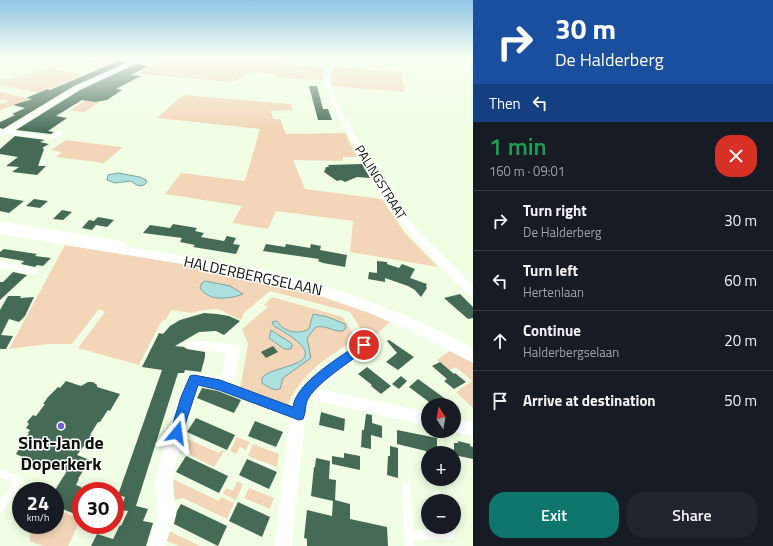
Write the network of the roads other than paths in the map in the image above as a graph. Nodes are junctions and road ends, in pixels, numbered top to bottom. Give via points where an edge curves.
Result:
1 (89, 82) edge
2 (327, 82) edge
3 (60, 132) dead end
4 (2, 133) edge
5 (0, 224) edge
6 (0, 230) edge
7 (117, 249) junction
8 (0, 265) edge
9 (32, 271) dead end
10 (473, 292) edge
11 (192, 345) dead end
12 (364, 345) dead end
13 (473, 356) edge
14 (220, 385) junction
15 (306, 392) junction
16 (299, 415) junction
17 (421, 417) edge
18 (461, 427) edge
19 (473, 430) edge
20 (0, 473) edge
21 (406, 485) dead end
22 (0, 509) edge
23 (452, 534) edge
24 (409, 535) junction
25 (156, 546) edge
26 (283, 546) edge
27 (410, 546) edge

1 - 4 street
2 - 10 street, PALINGSTRAAT via 342,117 386,195 411,228
3 - 4 street via 52,138
5 - 7 street, HALDERBERGSELAAN via 121,244
6 - 7 main road, HALDERBERGSELAAN
7 - 13 main road, HALDERBERGSELAAN via 255,274 318,289 408,322
8 - 9 street
11 - 14 street via 234,349 228,375
12 - 15 street
14 - 16 street
14 - 25 street via 194,379 189,391 164,479 167,514
15 - 16 street via 300,401
15 - 17 street
16 - 26 street
18 - 19 street
20 - 22 lane via 20,480
21 - 24 lane
23 - 24 lane
24 - 27 lane

